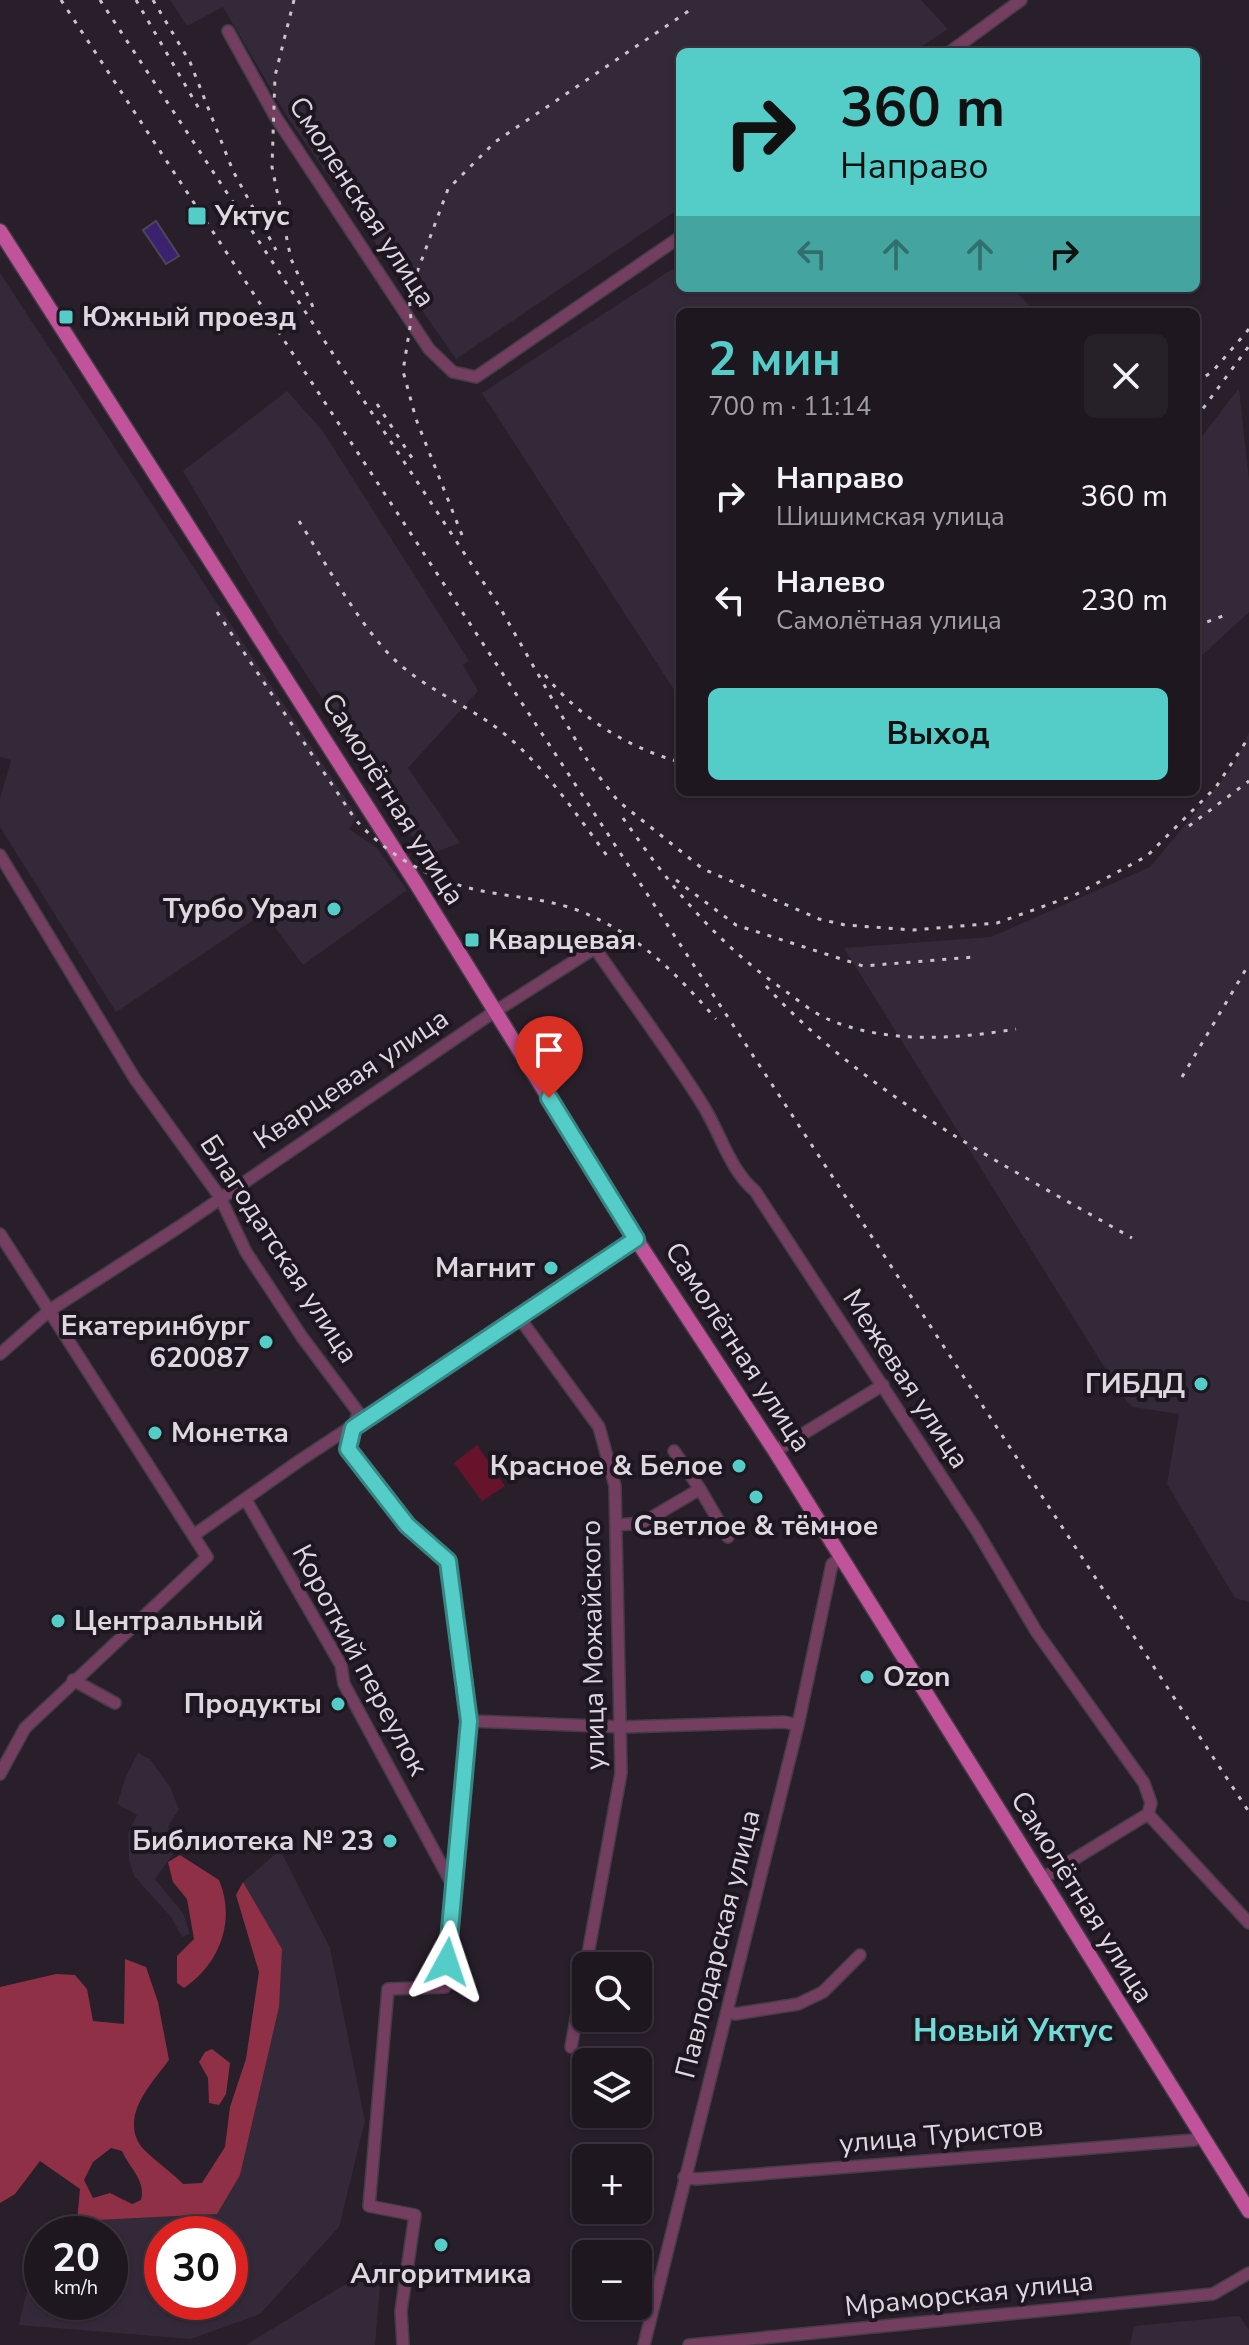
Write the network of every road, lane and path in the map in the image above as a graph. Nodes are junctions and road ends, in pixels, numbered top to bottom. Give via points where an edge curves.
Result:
1 (1021, 0) edge
2 (228, 31) dead end
3 (955, 48) edge
4 (0, 231) edge
5 (676, 240) edge
6 (0, 855) edge
7 (496, 1011) junction
8 (220, 1197) junction
9 (0, 1234) edge
10 (636, 1239) junction
11 (50, 1310) junction
12 (518, 1316) junction
13 (0, 1354) edge
14 (883, 1385) junction
15 (353, 1428) junction
16 (674, 1451) dead end
17 (775, 1451) junction
18 (700, 1489) junction
19 (246, 1500) junction
20 (616, 1525) junction
21 (194, 1535) junction
22 (728, 1537) dead end
23 (840, 1559) junction
24 (73, 1680) junction
25 (115, 1703) dead end
26 (469, 1721) junction
27 (798, 1725) junction
28 (623, 1727) junction
29 (0, 1774) edge
30 (1148, 1814) junction
31 (1040, 1880) junction
32 (453, 1887) junction
33 (1249, 1923) edge
34 (860, 1955) dead end
35 (727, 2011) junction
36 (571, 2047) dead end
37 (1202, 2135) junction
38 (684, 2177) junction
39 (1249, 2211) edge
40 (1249, 2273) edge
41 (403, 2345) edge
42 (644, 2345) edge
43 (689, 2345) edge

1 - 3 street
2 - 5 street, Смоленская улица via 275,116 429,349 453,372 476,377
4 - 7 main road, Самолётная улица
6 - 8 street, Благодатская улица via 135,1079
7 - 8 street, Кварцевая улица
7 - 10 main road, Самолётная улица
7 - 14 street, Межевая улица via 595,948 703,1106 737,1176 755,1191
8 - 11 street, Кварцевая улица
8 - 15 street, Благодатская улица via 246,1252 358,1412
9 - 11 street
10 - 12 street
10 - 17 main road, Самолётная улица
11 - 13 street, Кварцевая улица
11 - 21 street
12 - 15 street
12 - 20 street, улица Можайского via 599,1427 615,1486
14 - 17 street
14 - 30 street, Межевая улица via 1036,1631 1144,1783 1151,1803
15 - 19 street
15 - 26 street, Благодатская улица via 348,1449 407,1525 448,1561
16 - 18 street
17 - 23 main road, Самолётная улица
18 - 20 street via 642,1523
18 - 22 street
19 - 21 street
19 - 32 street, Короткий переулок via 341,1665 344,1684
20 - 28 street, улица Можайского
21 - 24 street via 207,1557
23 - 27 street, Павлодарская улица via 832,1564
23 - 31 main road, Самолётная улица
24 - 25 street
24 - 29 street via 25,1728
26 - 28 street
26 - 32 street, Благодатская улица
27 - 28 street
27 - 35 street, Павлодарская улица
28 - 36 street, улица Можайского via 621,1773
30 - 31 street
30 - 33 street
31 - 37 main road, Самолётная улица
32 - 41 street, Благодатская улица via 445,1987 388,1989 369,2206 415,2215 401,2311
34 - 35 street via 823,1992 798,2004
35 - 38 street, Павлодарская улица
37 - 38 street, улица Туристов via 1194,2140
37 - 39 main road, Самолётная улица
38 - 42 street, Павлодарская улица
40 - 43 street, Мраморская улица via 1213,2294

